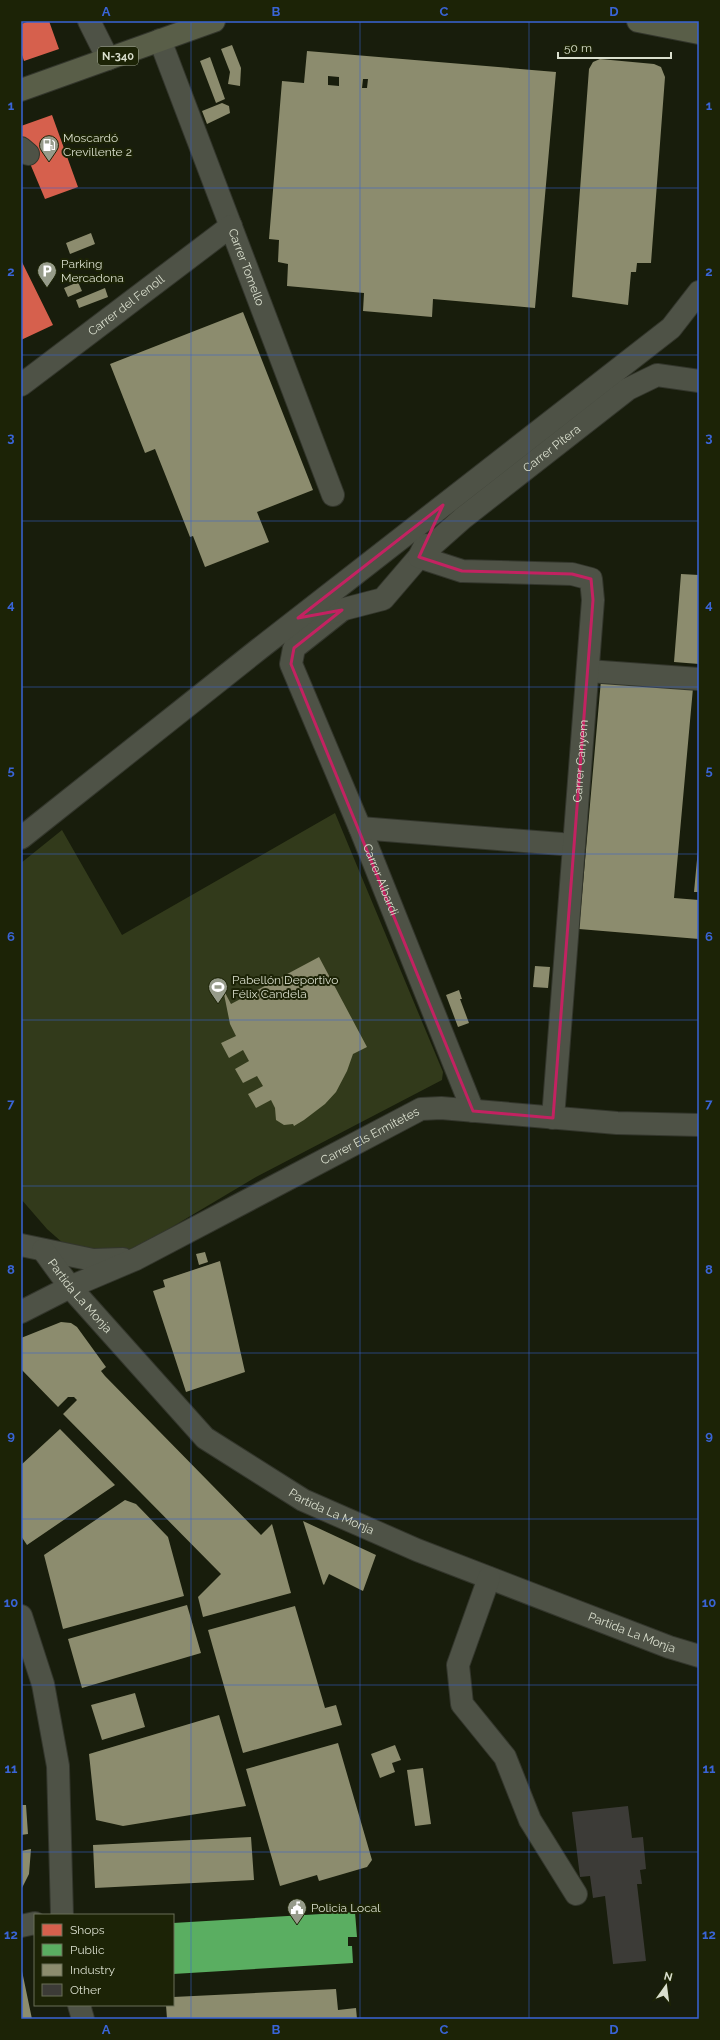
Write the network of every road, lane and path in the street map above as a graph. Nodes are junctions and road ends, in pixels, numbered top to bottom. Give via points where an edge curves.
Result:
1 (89, 21) edge
2 (214, 21) edge
3 (638, 21) edge
4 (694, 21) edge
5 (699, 21) edge
6 (699, 33) edge
7 (160, 40) junction
8 (108, 59) junction
9 (21, 90) edge
10 (231, 226) junction
11 (699, 292) edge
12 (699, 381) edge
13 (21, 385) edge
14 (333, 495) dead end
15 (443, 505) junction
16 (420, 557) junction
17 (342, 610) junction
18 (298, 618) junction
19 (588, 671) junction
20 (699, 679) edge
21 (360, 828) junction
22 (21, 838) edge
23 (574, 845) junction
24 (473, 1111) junction
25 (553, 1118) junction
26 (699, 1125) edge
27 (21, 1244) edge
28 (44, 1250) junction
29 (136, 1258) junction
30 (70, 1287) junction
31 (21, 1312) edge
32 (489, 1578) junction
33 (21, 1616) edge
34 (699, 1656) edge
35 (576, 1894) dead end
36 (62, 1914) edge
37 (34, 1923) edge
38 (21, 1926) edge
39 (79, 2006) edge
40 (83, 2019) edge

1 - 8 street
2 - 7 highway, N-340
3 - 6 highway
4 - 5 highway
7 - 8 highway, N-340
7 - 10 street, Carrer Tomello
8 - 9 highway, N-340
10 - 13 street, Carrer del Fenoll
10 - 14 street, Carrer Tomello
11 - 15 street via 671,328
12 - 16 street, Carrer Pitera via 657,375 628,389 463,518
15 - 16 street
15 - 18 street
16 - 17 street via 383,599
16 - 19 street, Carrer Canyem via 462,571 572,574 591,579 593,600
17 - 18 street
17 - 21 street, Carrer Albardi via 294,648 291,664
18 - 22 street
19 - 20 street
19 - 23 street, Carrer Canyem
21 - 23 street
21 - 24 street, Carrer Albardi
23 - 25 street, Carrer Canyem
24 - 25 street, Carrer Els Ermitetes
24 - 29 street, Carrer Els Ermitetes via 421,1109
25 - 26 street, Carrer Els Ermitetes
27 - 28 street, Carrer Els Ermitetes
28 - 29 street, Carrer Els Ermitetes via 93,1260
28 - 30 street, Partida La Monja
29 - 30 street, Carrer Els Ermitetes
30 - 31 street, Carrer Els Ermitetes
30 - 32 street, Partida La Monja via 205,1438 303,1500 417,1550
32 - 34 street, Partida La Monja via 669,1647
32 - 35 street via 458,1665 462,1704 505,1757 530,1820
33 - 36 street via 43,1684 58,1766
37 - 38 street
39 - 40 street

